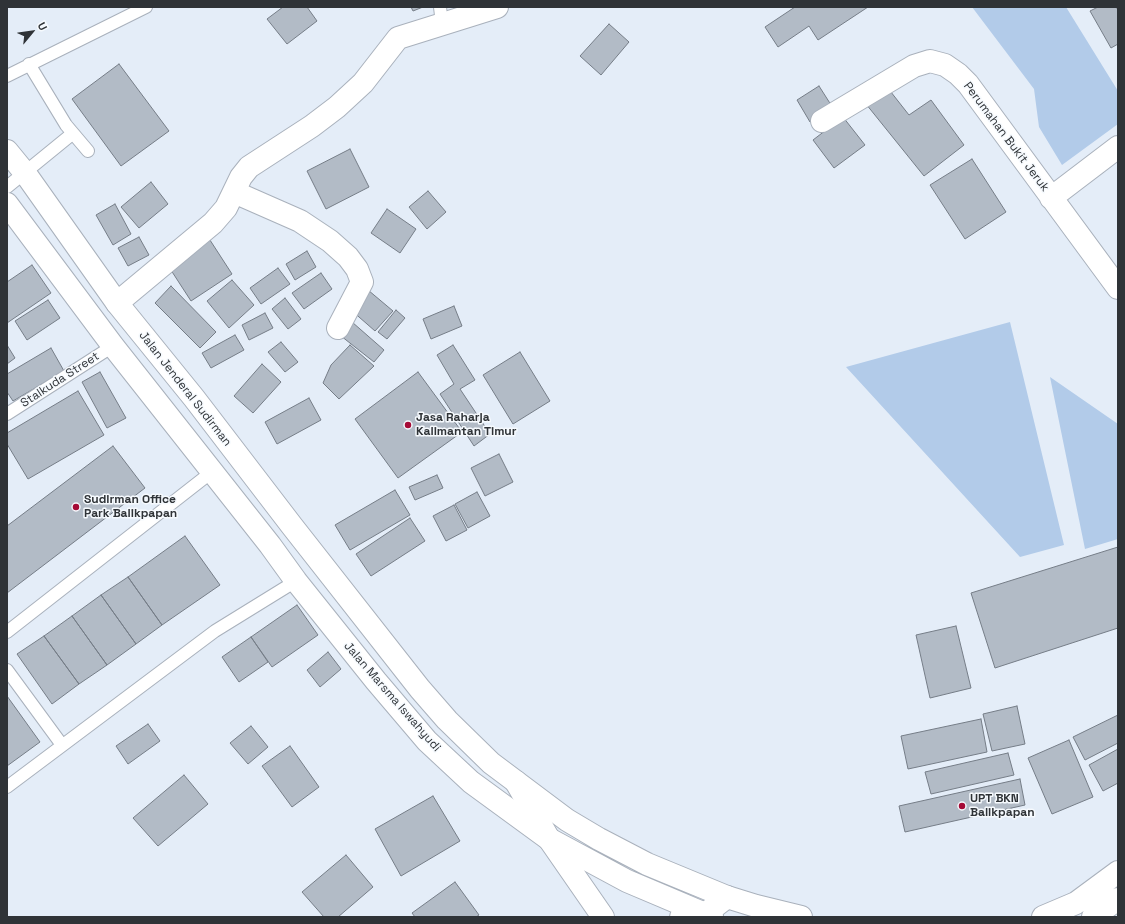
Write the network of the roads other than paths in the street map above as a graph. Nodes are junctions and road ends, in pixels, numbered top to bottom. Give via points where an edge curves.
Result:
1 (146, 7) edge
2 (497, 7) edge
3 (441, 15) edge
4 (29, 64) junction
5 (7, 76) edge
6 (822, 121) dead end
7 (72, 134) junction
8 (1118, 148) edge
9 (88, 151) dead end
10 (8, 156) edge
11 (25, 173) junction
12 (7, 187) edge
13 (234, 192) junction
14 (1051, 198) junction
15 (7, 204) edge
16 (1118, 288) edge
17 (116, 303) junction
18 (338, 328) dead end
19 (113, 346) junction
20 (7, 414) edge
21 (213, 471) junction
22 (296, 582) junction
23 (7, 632) edge
24 (7, 670) edge
25 (62, 745) junction
26 (516, 782) junction
27 (7, 788) edge
28 (549, 839) junction
29 (1118, 872) edge
30 (727, 897) junction
31 (1118, 899) edge
32 (709, 916) edge
33 (603, 917) edge
34 (681, 917) edge
35 (801, 917) edge
36 (1043, 917) edge
37 (1093, 917) edge

1 - 4 lane
2 - 3 main road
3 - 13 main road via 398,38 363,83 312,126 249,167
4 - 5 lane
4 - 7 lane
6 - 14 main road, Perumahan Bukit Jeruk via 914,66 930,61 945,65 968,84
7 - 9 lane
7 - 11 lane
8 - 14 main road
10 - 11 main road, Jalan Jenderal Sudirman
11 - 12 lane
11 - 17 main road, Jalan Jenderal Sudirman
13 - 17 main road via 226,208 213,224
13 - 18 main road via 300,221 348,257 362,282
14 - 16 main road, Perumahan Bukit Jeruk
15 - 19 main road
17 - 26 main road, Jalan Jenderal Sudirman via 194,398 369,624 447,720 491,763
19 - 20 lane, Stalkuda Street
19 - 21 main road
21 - 22 main road
21 - 23 lane
22 - 25 lane via 215,631
22 - 28 main road, Jalan Marsma Iswahyudi via 427,741 471,782
24 - 25 lane
25 - 27 lane
26 - 28 main road
26 - 30 main road via 567,820 599,839 647,864
28 - 32 main road, Jalan Marsma Iswahyudi via 626,881
28 - 33 main road
29 - 36 main road via 1076,903
30 - 32 main road
30 - 35 main road
31 - 37 main road
32 - 34 main road

